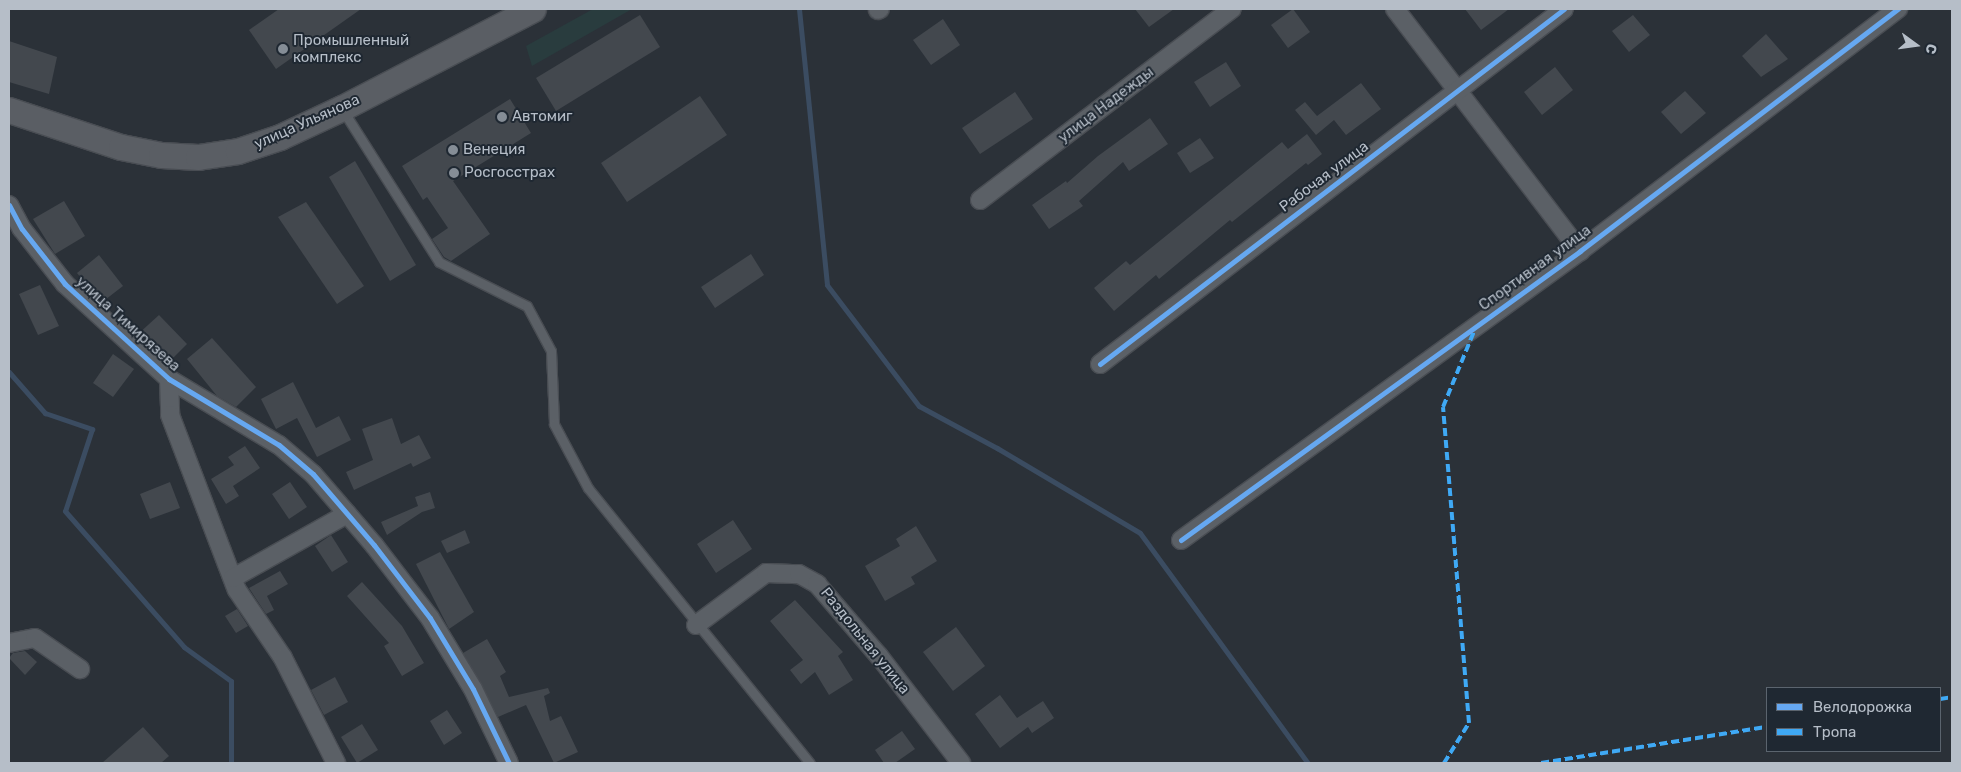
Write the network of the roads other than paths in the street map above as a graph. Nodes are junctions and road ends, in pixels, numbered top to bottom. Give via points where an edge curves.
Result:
1 (533, 9) edge
2 (1232, 9) edge
3 (1396, 9) edge
4 (1564, 9) edge
5 (1898, 9) edge
6 (1457, 90) junction
7 (342, 108) junction
8 (9, 110) edge
9 (980, 200) dead end
10 (9, 205) edge
11 (1580, 251) junction
12 (1100, 364) dead end
13 (169, 379) junction
14 (347, 514) junction
15 (1181, 540) dead end
16 (233, 578) junction
17 (696, 625) junction
18 (9, 643) edge
19 (80, 669) dead end
20 (336, 763) edge
21 (509, 763) edge
22 (810, 763) edge
23 (961, 763) edge

1 - 7 main road, улица Ульянова
2 - 9 street, улица Надежды
3 - 6 street
4 - 6 street, Рабочая улица
5 - 11 street, Спортивная улица
6 - 11 street
6 - 12 street, Рабочая улица
7 - 8 main road, улица Ульянова via 264,143 198,157 161,155 121,146
7 - 17 lane via 439,262 526,306 551,351 554,424 588,488
10 - 13 street, улица Тимирязева via 22,229 65,284
11 - 15 street, Спортивная улица
13 - 14 street, улица Тимирязева via 279,445 313,474
13 - 16 street, улица Тимирязева via 170,415
14 - 16 street
14 - 21 street, улица Тимирязева via 430,618 473,689
16 - 20 street, улица Тимирязева via 283,658
17 - 22 lane
17 - 23 street, Раздольная улица via 766,573 799,574 817,584 880,656
18 - 19 street via 35,638

